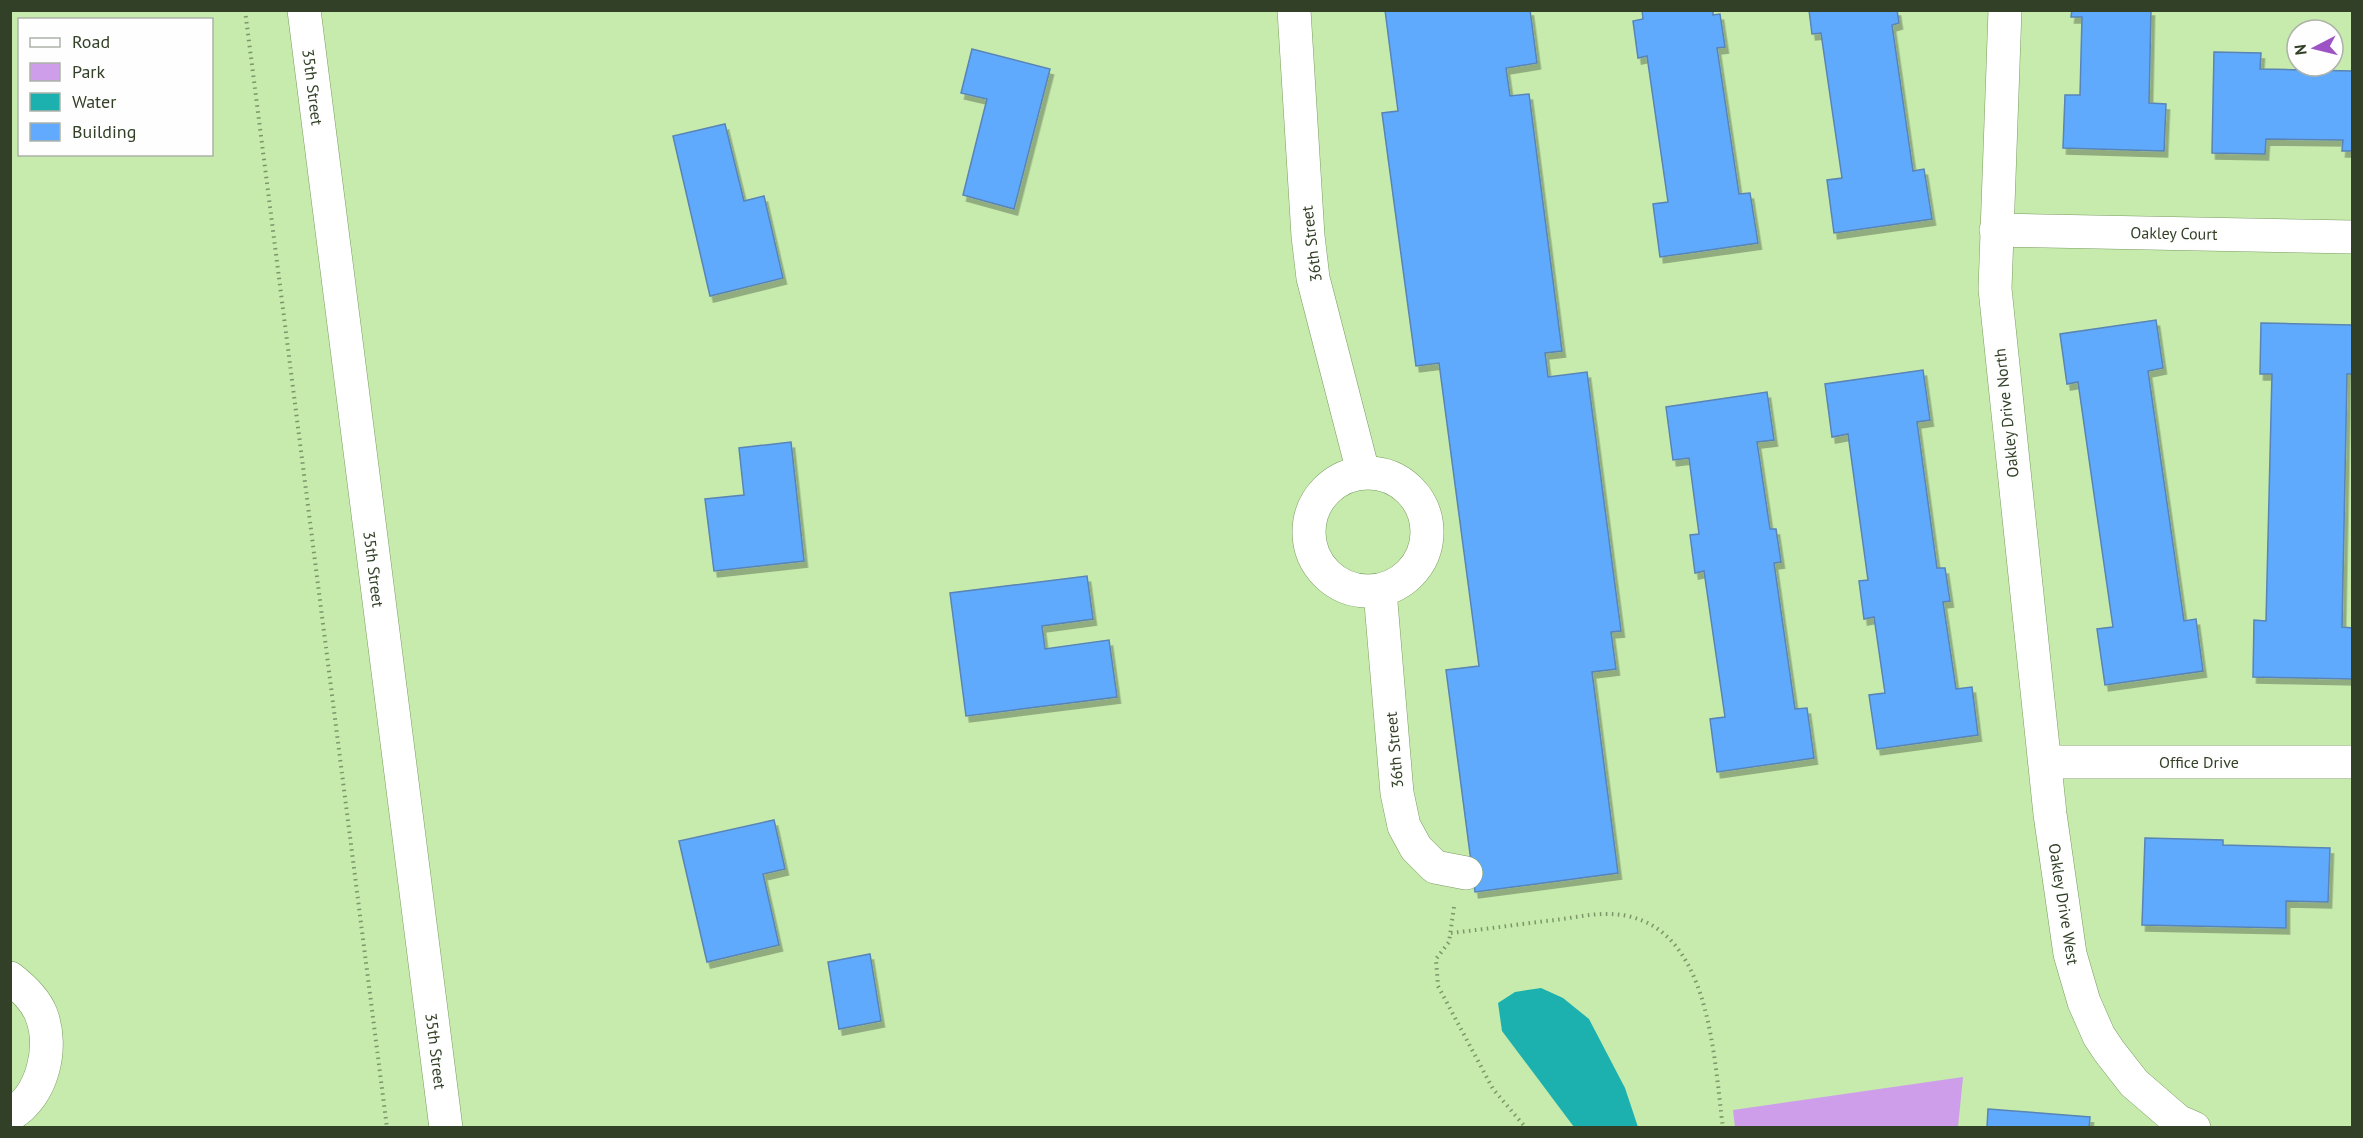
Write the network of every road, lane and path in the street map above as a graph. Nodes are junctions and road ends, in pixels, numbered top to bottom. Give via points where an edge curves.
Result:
1 (245, 10) edge
2 (304, 10) edge
3 (1294, 10) edge
4 (2005, 10) edge
5 (1996, 230) junction
6 (2352, 237) edge
7 (1363, 472) junction
8 (1380, 591) junction
9 (2045, 762) junction
10 (2352, 762) edge
11 (2050, 814) joint
12 (1466, 873) dead end
13 (10, 978) edge
14 (10, 1115) edge
15 (387, 1128) edge
16 (446, 1128) edge
17 (1526, 1128) edge
18 (1723, 1128) edge
19 (2194, 1128) edge

1 - 15 path
2 - 16 street, 35th Street
3 - 7 street, 36th Street via 1313,278
4 - 5 street, Oakley Drive North
5 - 6 street, Oakley Court
5 - 9 street, Oakley Drive North via 1999,350
7 - 8 street via 1392,477 1409,489 1423,508 1427,534 1423,555 1411,573
7 - 8 street via 1341,478 1322,494 1310,516 1308,539 1315,561 1328,576 1344,587
8 - 12 street, 36th Street via 1397,793 1404,826 1416,848 1435,867
9 - 10 street, Office Drive
9 - 11 street, Oakley Drive North
11 - 19 street, Oakley Drive West via 2070,954 2099,1036 2134,1083 2178,1121
13 - 14 street via 25,990 41,1013 47,1040 44,1068 33,1093
17 - 18 path via 1493,1089 1457,1026 1438,986 1436,959 1451,933 1606,914 1642,920 1664,931 1687,963 1708,1018

